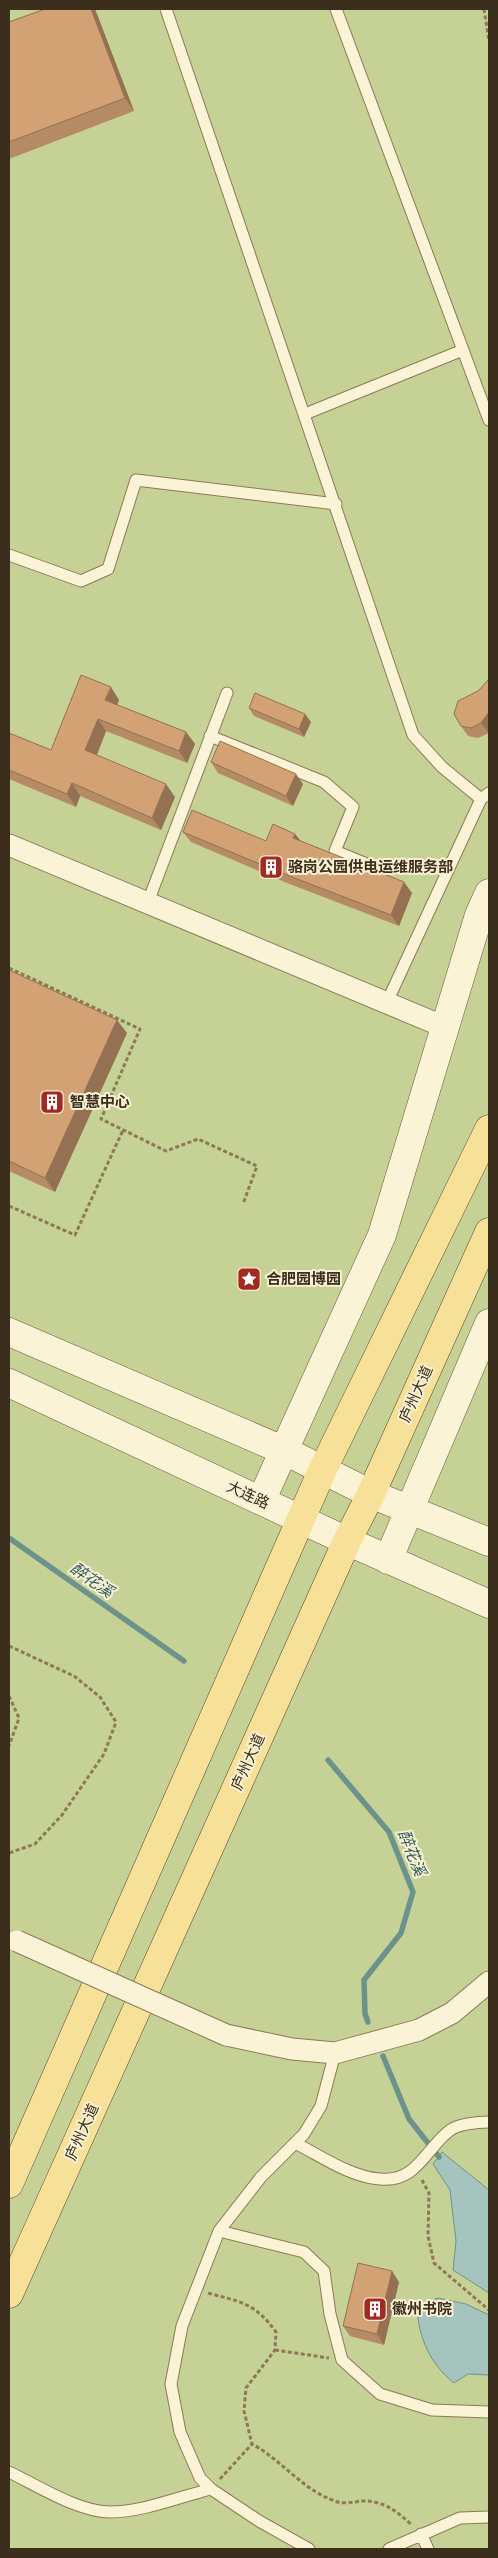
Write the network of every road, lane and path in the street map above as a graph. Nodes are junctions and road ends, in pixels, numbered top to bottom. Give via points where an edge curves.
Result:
1 (166, 9) edge
2 (336, 9) edge
3 (484, 9) edge
4 (489, 41) edge
5 (463, 350) junction
6 (305, 414) junction
7 (489, 420) edge
8 (336, 504) junction
9 (9, 556) edge
10 (227, 693) dead end
11 (210, 736) junction
12 (485, 796) edge
13 (9, 845) edge
14 (384, 871) dead end
15 (489, 893) edge
16 (148, 902) junction
17 (9, 968) edge
18 (387, 1002) junction
19 (446, 1028) junction
20 (489, 1129) edge
21 (123, 1130) junction
22 (243, 1204) dead end
23 (9, 1206) edge
24 (489, 1232) edge
25 (489, 1323) edge
26 (9, 1332) edge
27 (9, 1383) edge
28 (285, 1452) junction
29 (322, 1471) junction
30 (371, 1494) junction
31 (261, 1501) junction
32 (408, 1508) junction
33 (300, 1519) junction
34 (347, 1541) junction
35 (489, 1542) edge
36 (388, 1560) junction
37 (489, 1604) edge
38 (9, 1646) edge
39 (9, 1696) edge
40 (9, 1746) edge
41 (9, 1853) edge
42 (13, 1940) edge
43 (489, 1982) edge
44 (335, 2052) junction
45 (489, 2122) edge
46 (295, 2143) junction
47 (412, 2172) junction
48 (9, 2184) edge
49 (219, 2231) junction
50 (197, 2291) junction
51 (9, 2294) edge
52 (489, 2310) edge
53 (275, 2350) junction
54 (342, 2360) junction
55 (489, 2412) edge
56 (252, 2444) junction
57 (9, 2472) edge
58 (211, 2489) junction
59 (489, 2516) edge
60 (421, 2534) junction
61 (309, 2549) edge
62 (389, 2549) edge
63 (428, 2549) edge

1 - 6 lane
2 - 5 lane
3 - 4 path
5 - 6 lane
5 - 7 lane
6 - 8 lane
8 - 9 lane via 136,480 108,569 81,581
8 - 12 lane via 413,735 442,767
10 - 11 lane
11 - 14 lane via 324,782 353,807 335,851
11 - 16 lane
12 - 18 lane
13 - 16 street
15 - 19 main road via 479,915
16 - 18 street
17 - 21 path via 140,1029 101,1119
18 - 19 street
19 - 28 main road via 382,1235
20 - 29 main road
21 - 22 path via 166,1151 198,1139 257,1166
21 - 23 path via 75,1236
24 - 30 main road, 庐州大道
25 - 32 main road
26 - 28 main road
27 - 31 main road, 大连路
28 - 29 main road
28 - 31 main road
29 - 30 main road
29 - 33 main road
30 - 32 main road
30 - 34 main road, 庐州大道
31 - 33 main road, 大连路
32 - 35 main road
32 - 36 main road
33 - 34 main road, 大连路
33 - 48 main road
34 - 36 main road, 大连路
34 - 51 main road, 庐州大道
36 - 37 main road, 大连路
38 - 41 path via 74,1676 100,1697 116,1722 104,1754 62,1815 35,1844
39 - 40 path via 19,1718
42 - 44 street, bridge via 226,2035 292,2049
43 - 44 street via 452,2014 419,2030
44 - 46 lane via 321,2106
45 - 47 lane via 450,2130
46 - 47 lane via 360,2175 380,2179 401,2177
46 - 49 lane via 261,2177
47 - 52 path via 429,2193 428,2236 434,2263
49 - 50 lane
49 - 54 lane via 304,2252 324,2271 330,2314
50 - 53 path via 248,2304 267,2319 276,2332
50 - 58 lane via 182,2326 171,2384 180,2432 200,2478
53 - 54 path
53 - 56 path via 246,2388 244,2411
54 - 55 lane via 380,2394 432,2410
56 - 58 path
56 - 60 path via 294,2477 321,2493 340,2503 372,2500 393,2507
57 - 58 lane via 84,2507 109,2512 143,2507
58 - 61 lane via 259,2522
59 - 60 lane via 460,2518
60 - 62 lane
60 - 63 lane

